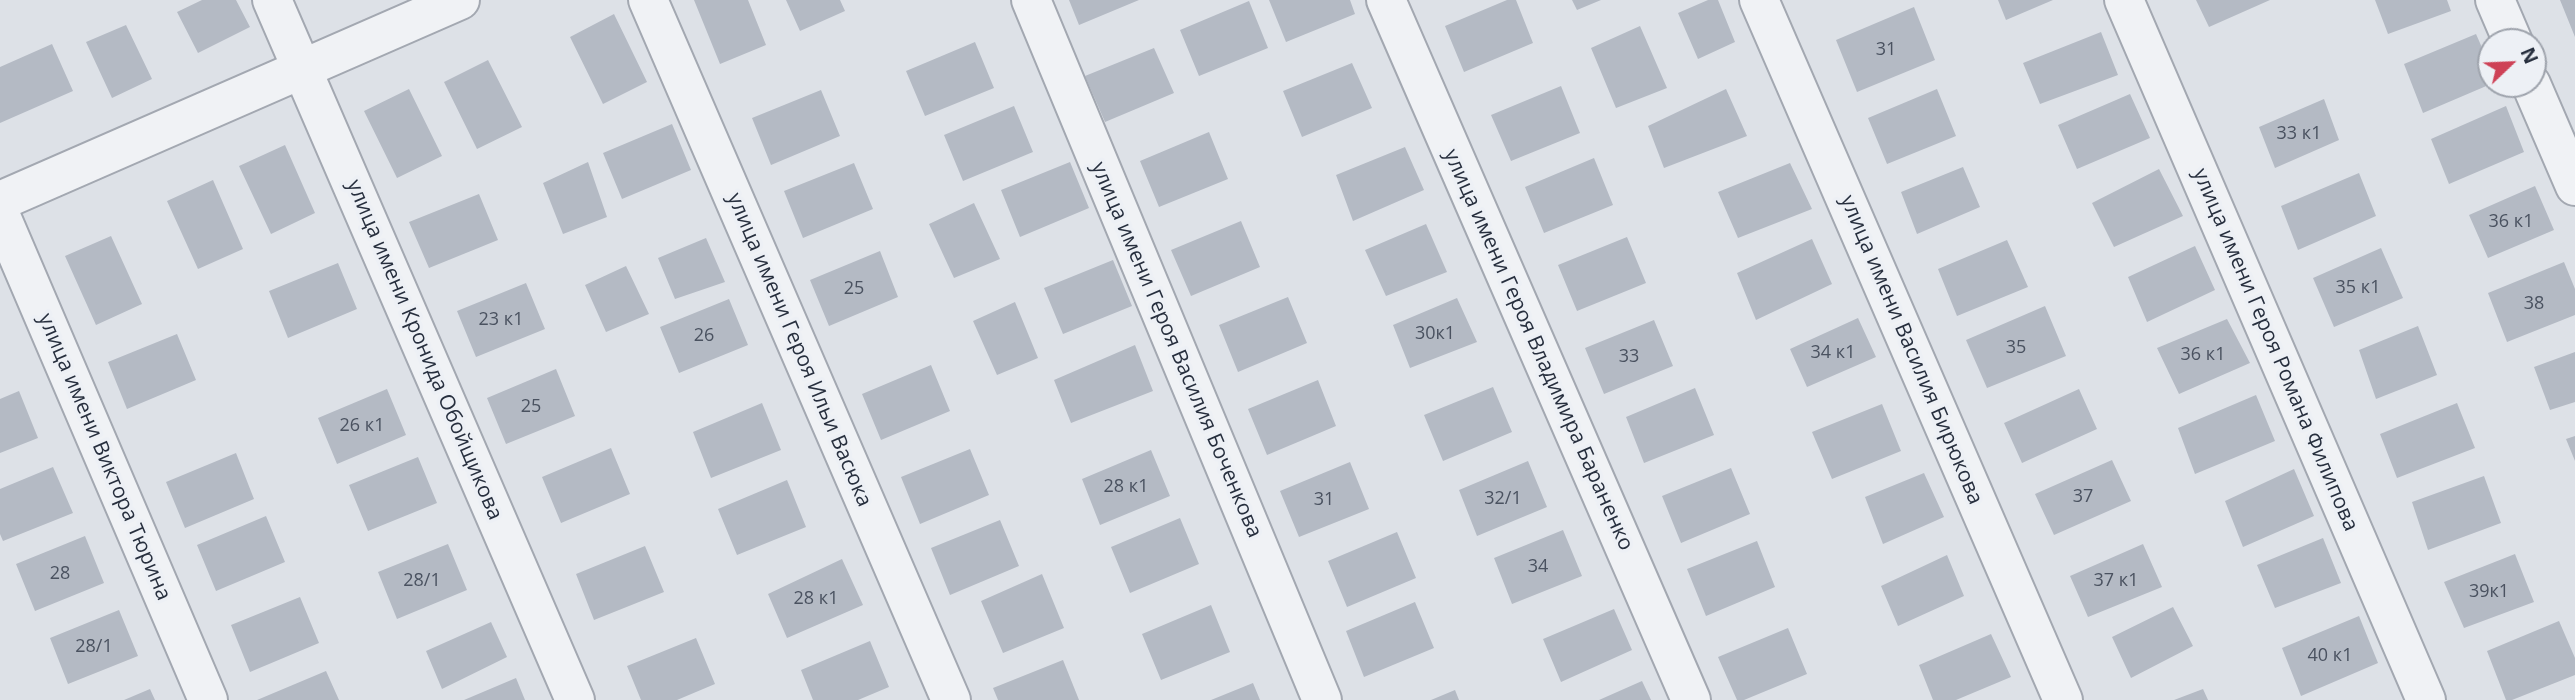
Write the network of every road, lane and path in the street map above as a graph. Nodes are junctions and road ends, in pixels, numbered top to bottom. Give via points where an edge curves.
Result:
1 (272, 0) edge
2 (460, 0) edge
3 (648, 0) edge
4 (1031, 0) edge
5 (1386, 0) edge
6 (1759, 0) edge
7 (2124, 0) edge
8 (2495, 0) edge
9 (2507, 28) edge
10 (302, 69) junction
11 (2537, 98) edge
12 (2575, 186) edge
13 (0, 201) edge
14 (0, 214) edge
15 (208, 700) edge
16 (575, 700) edge
17 (951, 700) edge
18 (1322, 700) edge
19 (1691, 700) edge
20 (2063, 700) edge
21 (2426, 700) edge

1 - 10 street, улица имени Кронида Обойщикова
2 - 10 street
3 - 17 street, улица имени Героя Ильи Васюка
4 - 18 street, улица имени Героя Василия Боченкова
5 - 19 street, улица имени Героя Владимира Бараненко
6 - 20 street, улица имени Василия Бирюкова
7 - 21 street, улица имени Героя Романа Филипова
8 - 9 street
10 - 13 street
10 - 16 street, улица имени Кронида Обойщикова
11 - 12 street
14 - 15 street, улица имени Виктора Тюрина

